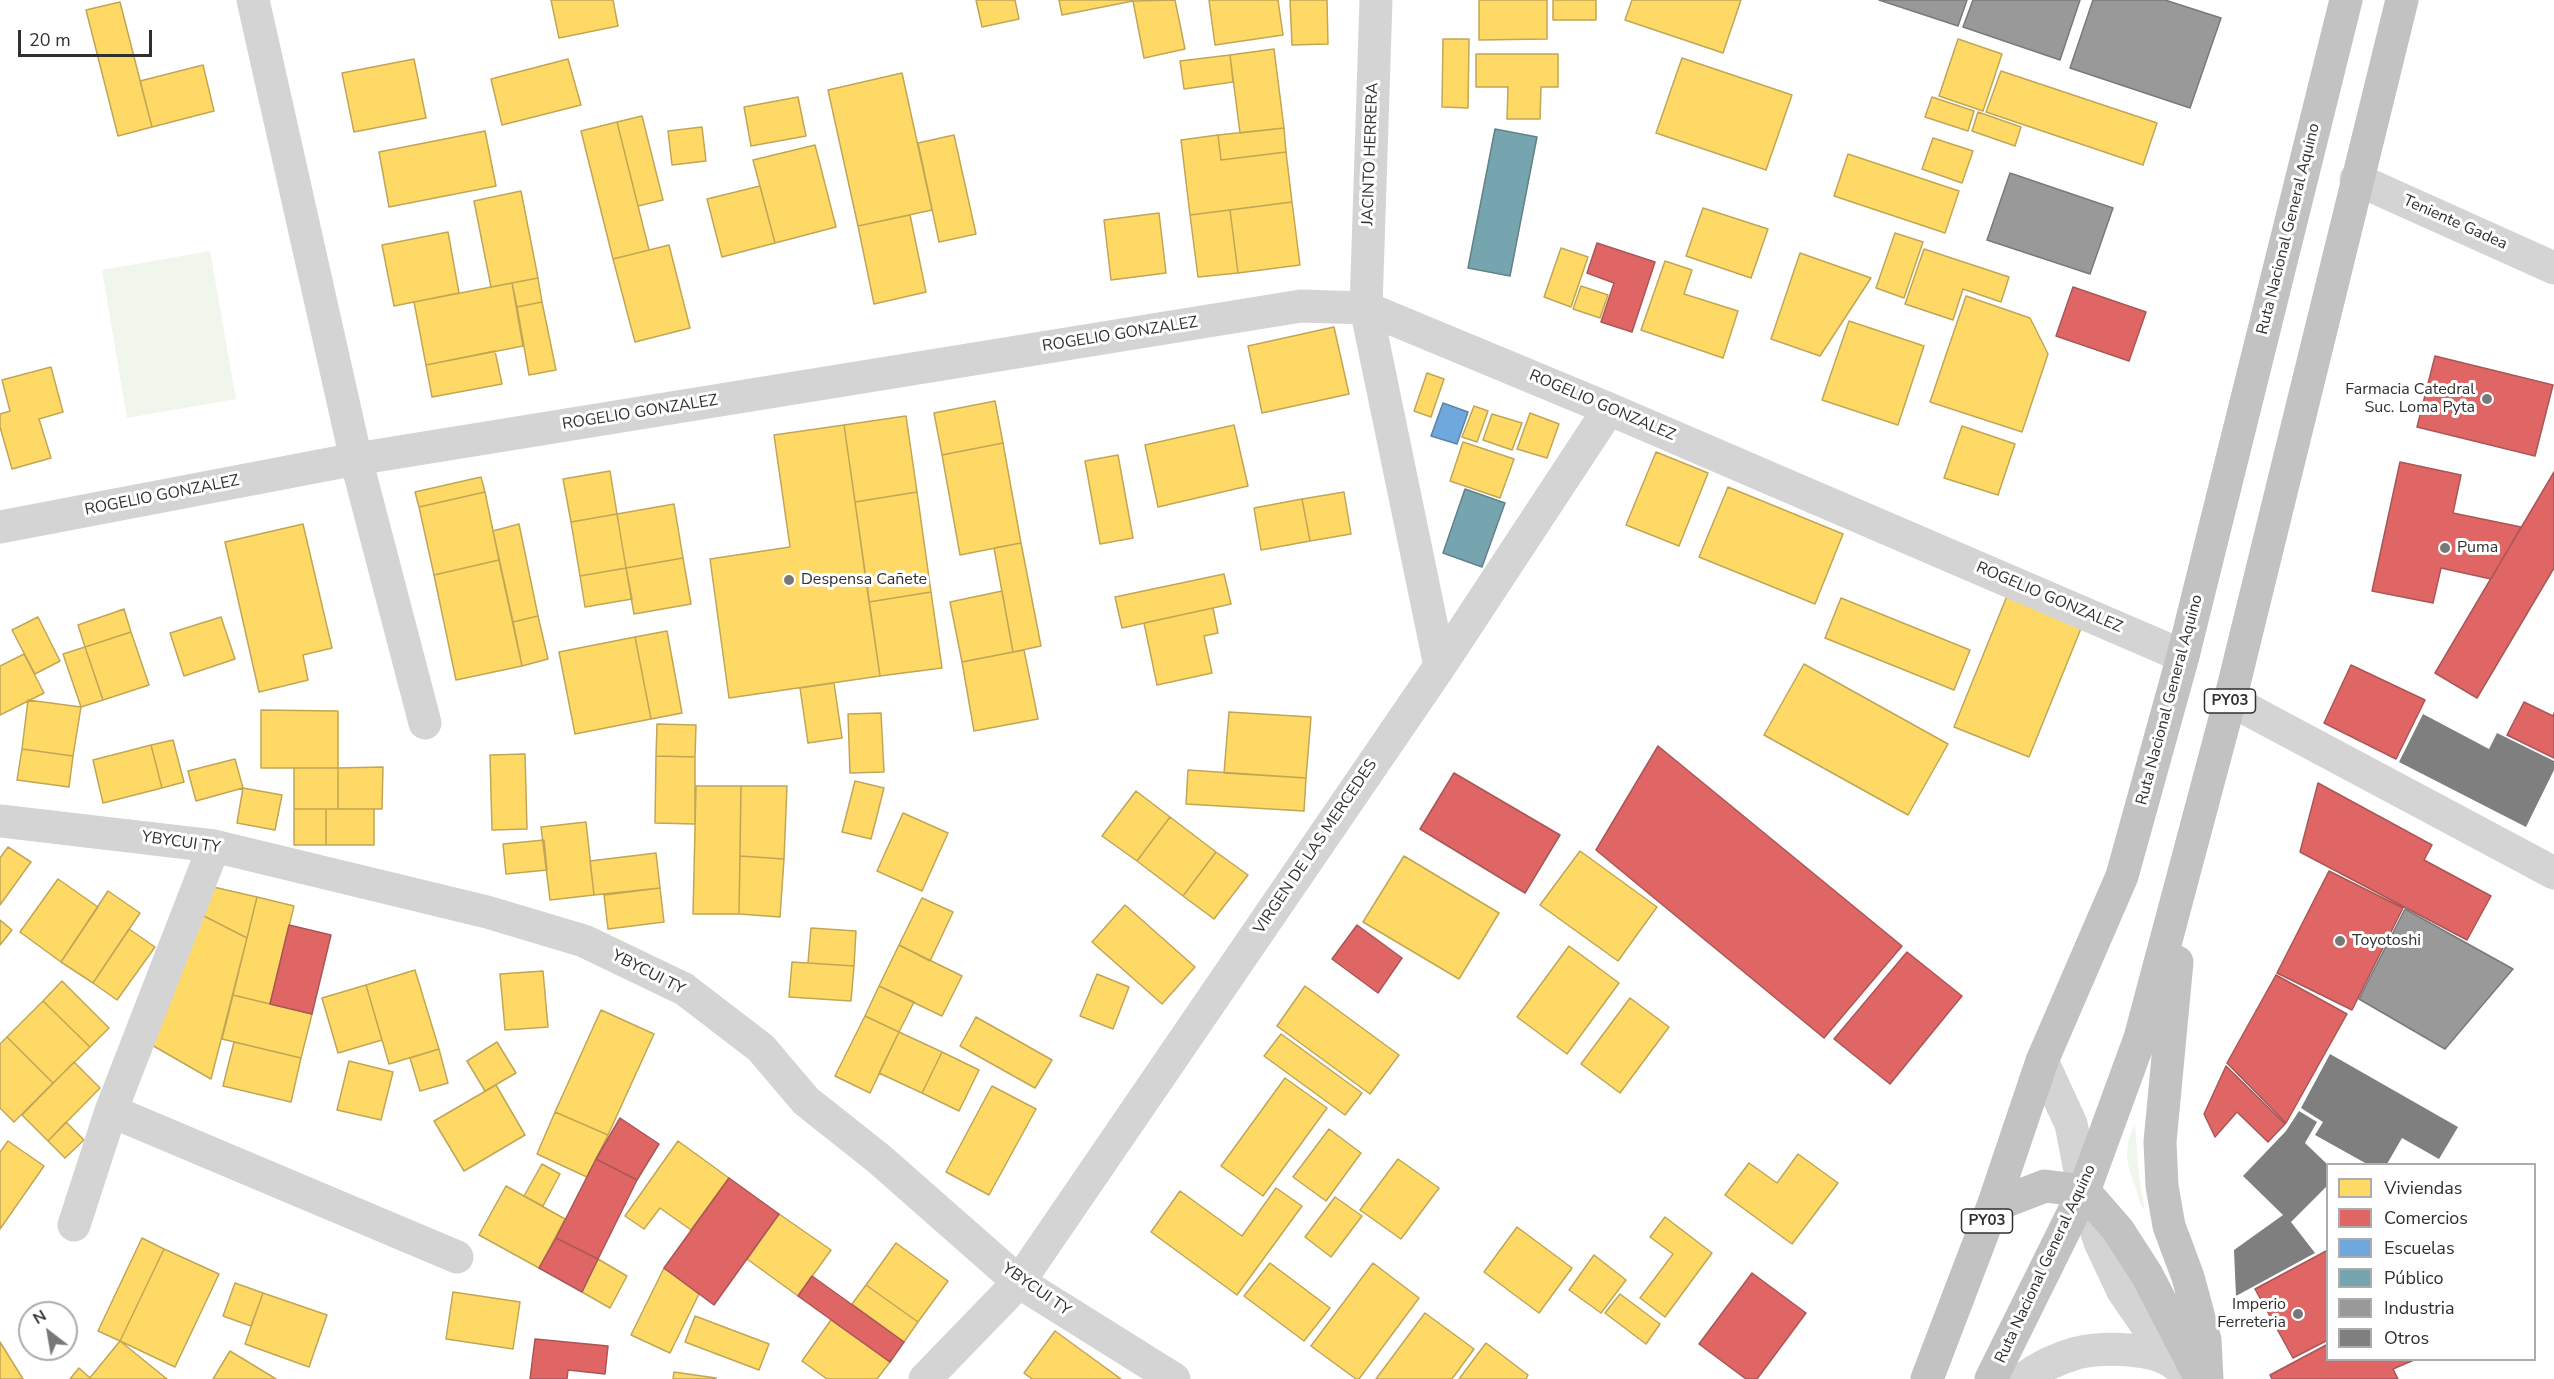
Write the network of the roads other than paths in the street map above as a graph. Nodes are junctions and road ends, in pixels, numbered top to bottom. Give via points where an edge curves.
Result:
1 (253, 0) edge
2 (1376, 0) edge
3 (2346, 0) edge
4 (2402, 0) edge
5 (2356, 179) junction
6 (2554, 268) edge
7 (1366, 308) junction
8 (1609, 409) junction
9 (356, 459) junction
10 (0, 527) edge
11 (2183, 656) junction
12 (1440, 666) junction
13 (2230, 700) junction
14 (425, 723) dead end
15 (0, 822) edge
16 (214, 846) junction
17 (2554, 873) edge
18 (2184, 878) junction
19 (2042, 1061) junction
20 (111, 1111) junction
21 (2084, 1191) junction
22 (1993, 1206) junction
23 (74, 1225) dead end
24 (457, 1257) dead end
25 (1019, 1282) junction
26 (925, 1379) edge
27 (1174, 1379) edge
28 (1927, 1379) edge
29 (1991, 1379) edge
30 (2023, 1379) edge
31 (2192, 1379) edge
32 (2200, 1379) edge
33 (2207, 1379) edge

1 - 9 street
2 - 7 street, JACINTO HERRERA
3 - 11 highway, Ruta Nacional General Aquino / PY03
4 - 5 highway, Ruta Nacional General Aquino / PY03
5 - 6 street, Teniente Gadea
5 - 13 highway, Ruta Nacional General Aquino / PY03
7 - 8 street, ROGELIO GONZALEZ
7 - 9 street, ROGELIO GONZALEZ via 1301,306
7 - 12 street, JACINTO HERRERA
8 - 11 street, ROGELIO GONZALEZ
8 - 12 street, VIRGEN DE LAS MERCEDES
9 - 10 street, ROGELIO GONZALEZ
9 - 14 street
11 - 19 highway, Ruta Nacional General Aquino / PY03 via 2122,876
12 - 25 street, VIRGEN DE LAS MERCEDES
13 - 17 street
13 - 18 highway, Ruta Nacional General Aquino / PY03
15 - 16 street, YBYCUI TY
16 - 20 street
16 - 25 street, YBYCUI TY via 487,912 584,941 684,989 761,1048 806,1101 878,1158
18 - 21 highway, Ruta Nacional General Aquino / PY03 via 2140,1038
18 - 33 highway via 2160,1142 2162,1186 2169,1226 2205,1340
19 - 21 street via 2071,1124
19 - 22 highway, Ruta Nacional General Aquino / PY03
20 - 23 street
20 - 24 street
21 - 22 highway via 2045,1186
21 - 29 highway, Ruta Nacional General Aquino / PY03
21 - 31 street via 2100,1242 2123,1291 2156,1339
21 - 32 highway via 2118,1230 2147,1275
22 - 28 highway, Ruta Nacional General Aquino / PY03
25 - 26 street, VIRGEN DE LAS MERCEDES
25 - 27 street, YBYCUI TY
30 - 31 street via 2078,1353 2123,1349 2168,1358

